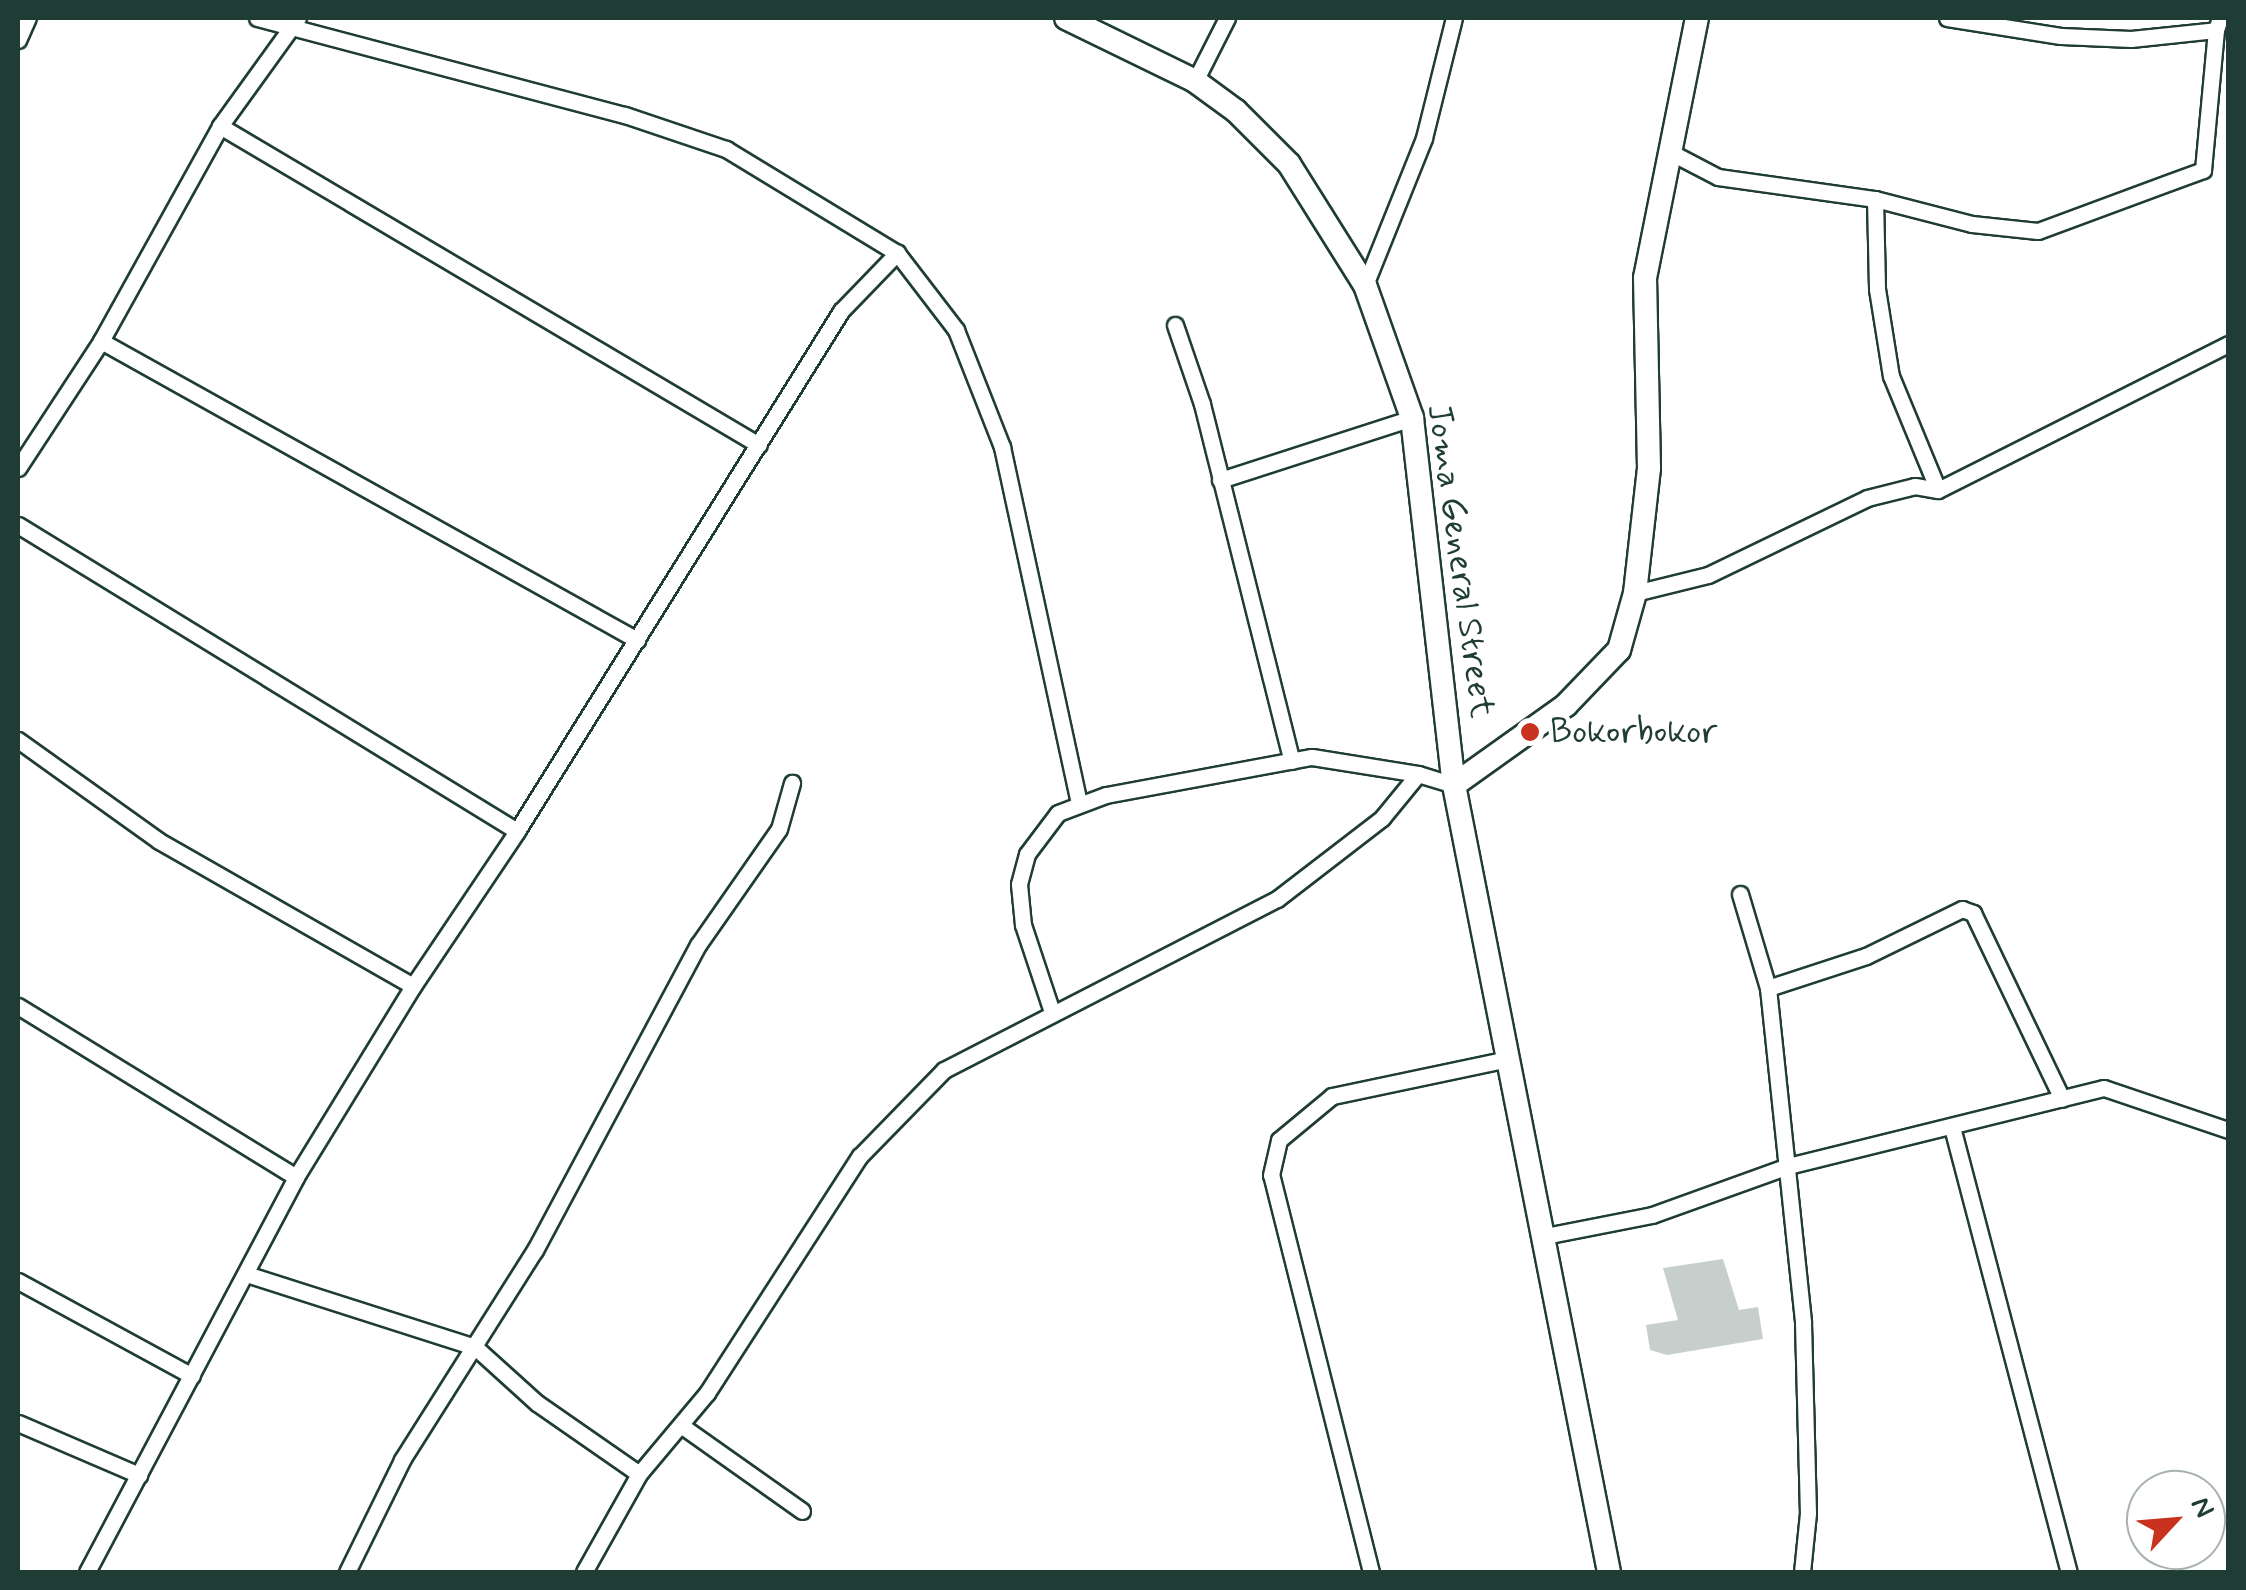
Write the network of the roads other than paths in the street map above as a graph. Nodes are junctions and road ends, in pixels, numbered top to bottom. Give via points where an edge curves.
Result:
1 (28, 18) edge
2 (257, 18) edge
3 (1066, 18) edge
4 (1227, 18) edge
5 (1454, 18) edge
6 (1698, 18) edge
7 (1947, 18) edge
8 (2002, 22) edge
9 (294, 24) edge
10 (2218, 24) edge
11 (18, 40) edge
12 (1195, 82) junction
13 (220, 126) junction
14 (1668, 151) junction
15 (1875, 199) junction
16 (897, 252) junction
17 (1365, 285) junction
18 (1175, 325) dead end
19 (101, 340) junction
20 (2228, 344) edge
21 (1412, 418) junction
22 (759, 445) junction
23 (18, 468) edge
24 (1220, 480) junction
25 (1938, 490) junction
26 (18, 526) edge
27 (1634, 593) junction
28 (637, 640) junction
29 (18, 740) edge
30 (1292, 761) junction
31 (1418, 774) junction
32 (792, 783) dead end
33 (1454, 785) junction
34 (1079, 802) junction
35 (517, 831) junction
36 (1740, 894) dead end
37 (413, 986) junction
38 (1768, 988) junction
39 (18, 1006) edge
40 (1052, 1012) junction
41 (1507, 1059) junction
42 (2062, 1098) junction
43 (1952, 1127) junction
44 (2228, 1130) edge
45 (1788, 1166) junction
46 (296, 1177) junction
47 (1545, 1236) junction
48 (246, 1274) junction
49 (18, 1281) edge
50 (475, 1347) junction
51 (192, 1376) junction
52 (18, 1423) edge
53 (682, 1426) junction
54 (639, 1474) junction
55 (139, 1475) junction
56 (802, 1511) dead end
57 (87, 1572) edge
58 (347, 1572) edge
59 (584, 1572) edge
60 (1371, 1572) edge
61 (1610, 1572) edge
62 (1802, 1572) edge
63 (2069, 1572) edge

1 - 11 street
2 - 9 street
3 - 12 street, Joma General Street
4 - 12 street
5 - 17 street via 1424,138
6 - 14 street
7 - 8 street
8 - 10 street via 2132,40
9 - 13 street
9 - 16 street via 726,149
10 - 15 street via 2209,156 2190,180 2038,231 1972,224
12 - 17 street, Joma General Street via 1236,111 1289,164
13 - 19 street
13 - 22 street
14 - 15 street via 1718,178
14 - 27 street via 1643,300 1651,414
15 - 25 street via 1877,289 1891,376
16 - 22 street via 841,311
16 - 34 street via 956,330 1002,447
17 - 21 street, Joma General Street
18 - 24 street
19 - 23 street
19 - 28 street
20 - 25 street
21 - 24 street
21 - 33 street, Joma General Street
22 - 28 street
24 - 30 street
25 - 27 street via 1914,486 1866,498 1708,575
26 - 35 street
27 - 33 street via 1619,650 1596,678
28 - 35 street
29 - 37 street via 159,841
30 - 31 street via 1327,757
30 - 34 street
31 - 33 street
31 - 40 street via 1382,818 1276,899
32 - 50 street via 779,829 698,945 535,1250
33 - 41 street, Joma General Street
34 - 40 street via 1040,830 1019,884 1023,925
35 - 37 street
36 - 38 street
37 - 46 street
38 - 42 street via 1866,956 1962,909 1973,913
38 - 45 street
39 - 46 street
40 - 53 street via 944,1070 891,1118
41 - 47 street, Joma General Street
41 - 60 street via 1332,1096 1279,1140 1270,1176
42 - 43 street
42 - 44 street via 2104,1088 2123,1091 2168,1114
43 - 45 street
43 - 63 street
45 - 47 street via 1652,1214
45 - 62 street via 1807,1387
46 - 48 street
47 - 61 street, Joma General Street
48 - 50 street
48 - 51 street
49 - 51 street
50 - 54 street via 537,1403
50 - 58 street via 402,1460
51 - 55 street
52 - 55 street
53 - 54 street
53 - 56 street
54 - 59 street
55 - 57 street

